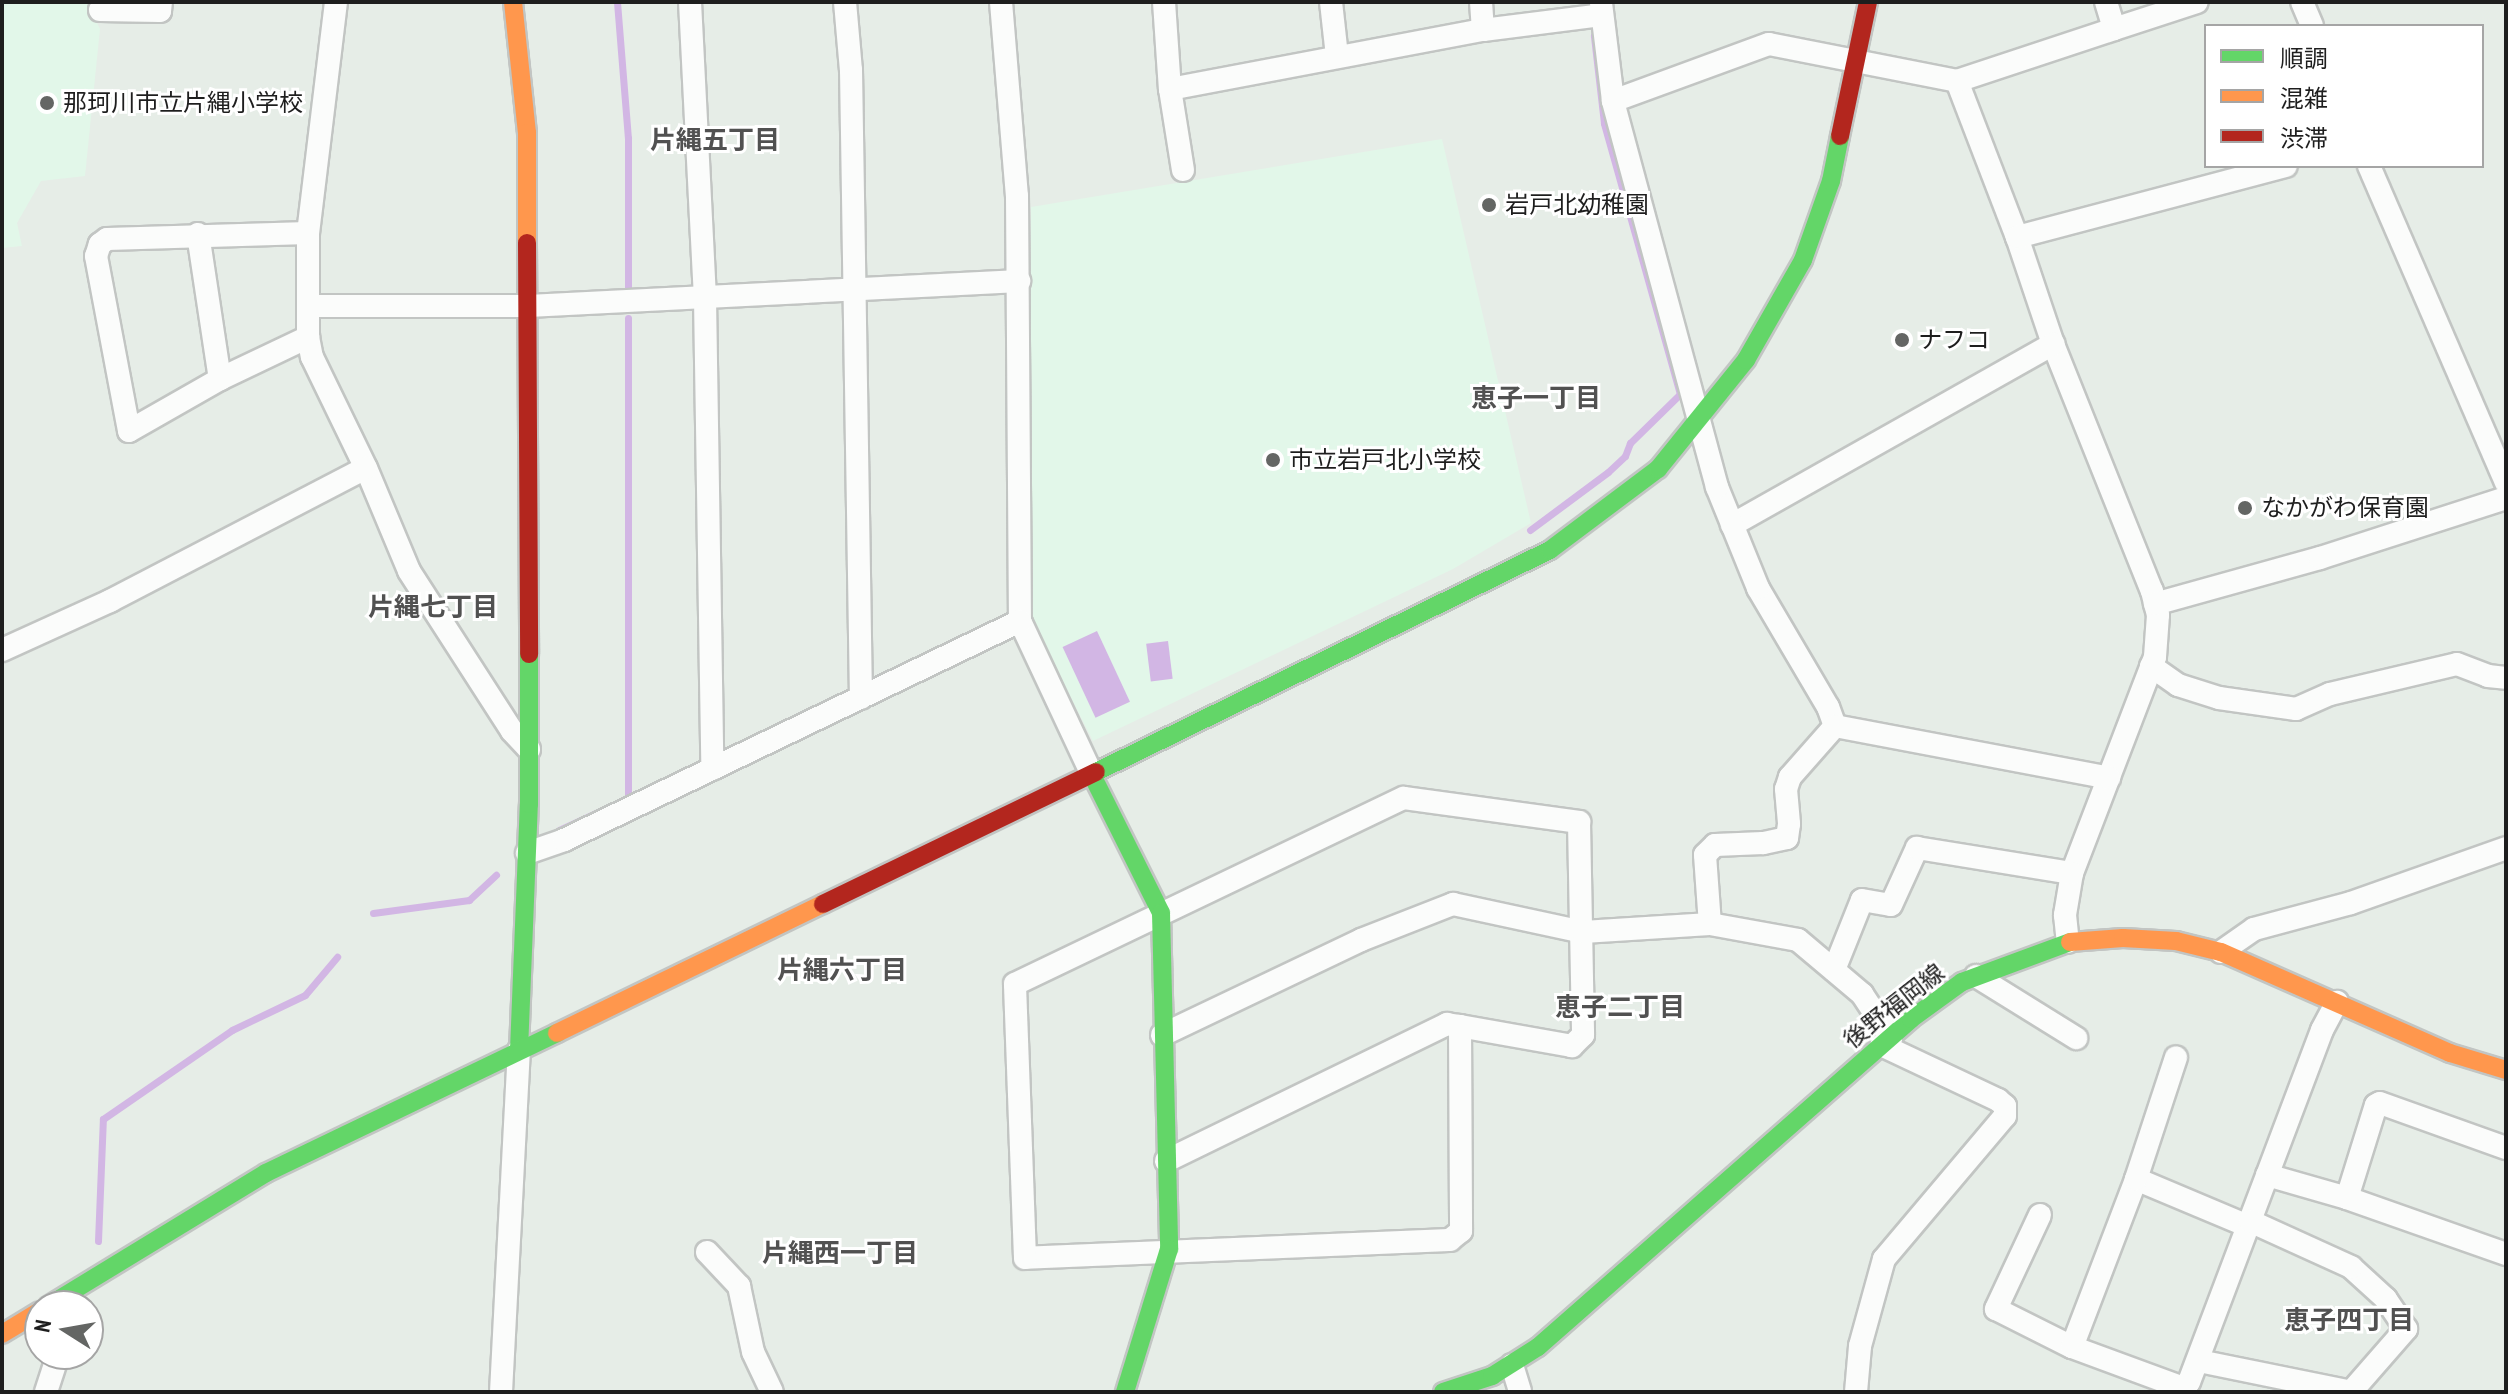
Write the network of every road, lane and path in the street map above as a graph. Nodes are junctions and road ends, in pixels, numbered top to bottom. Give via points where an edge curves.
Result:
1 (161, 2) edge
2 (336, 2) edge
3 (513, 2) edge
4 (690, 2) edge
5 (845, 2) edge
6 (1001, 2) edge
7 (1164, 2) edge
8 (1331, 2) edge
9 (1481, 2) edge
10 (1868, 2) edge
11 (2106, 2) edge
12 (2197, 2) edge
13 (2302, 2) edge
14 (1601, 8) edge
15 (100, 10) dead end
16 (2311, 24) edge
17 (2114, 29) junction
18 (1483, 30) junction
19 (1337, 56) junction
20 (1856, 62) junction
21 (1957, 81) junction
22 (1170, 89) junction
23 (1613, 101) junction
24 (2278, 168) edge
25 (2370, 168) edge
26 (1183, 170) dead end
27 (308, 233) junction
28 (198, 234) junction
29 (2017, 237) junction
30 (1019, 281) junction
31 (855, 289) junction
32 (705, 298) junction
33 (309, 306) junction
34 (528, 306) junction
35 (308, 337) junction
36 (2053, 344) junction
37 (220, 379) junction
38 (1698, 422) junction
39 (366, 468) junction
40 (2506, 483) edge
41 (2506, 498) edge
42 (1732, 525) junction
43 (2155, 604) junction
44 (1020, 621) junction
45 (2, 650) edge
46 (2151, 666) junction
47 (2506, 678) edge
48 (861, 698) junction
49 (1835, 726) junction
50 (529, 749) junction
51 (712, 769) junction
52 (1092, 775) junction
53 (2109, 778) junction
54 (2506, 848) edge
55 (527, 853) junction
56 (2072, 873) junction
57 (1161, 913) junction
58 (1710, 924) junction
59 (1583, 932) junction
60 (2068, 942) junction
61 (2221, 952) junction
62 (1834, 970) junction
63 (1976, 976) junction
64 (2337, 1002) junction
65 (1460, 1026) junction
66 (1162, 1035) junction
67 (2076, 1038) dead end
68 (1886, 1042) junction
69 (519, 1050) junction
70 (2176, 1057) dead end
71 (2506, 1070) edge
72 (2506, 1148) edge
73 (1166, 1161) junction
74 (2267, 1175) junction
75 (2136, 1179) junction
76 (2347, 1198) junction
77 (2040, 1215) dead end
78 (2249, 1224) junction
79 (1169, 1249) junction
80 (707, 1252) dead end
81 (2506, 1254) edge
82 (86, 1290) edge
83 (24, 1321) edge
84 (2, 1334) edge
85 (2072, 1347) junction
86 (2199, 1361) junction
87 (1512, 1365) junction
88 (53, 1370) edge
89 (46, 1392) edge
90 (501, 1392) edge
91 (772, 1392) edge
92 (1125, 1392) edge
93 (1443, 1392) edge
94 (1520, 1392) edge
95 (1856, 1392) edge

1 - 15 street via 160,11
2 - 27 street
3 - 34 street via 527,133
4 - 32 street
5 - 31 street
6 - 30 street via 1016,158
7 - 22 street
8 - 19 street
9 - 18 street
10 - 20 street
11 - 17 street
12 - 17 street
13 - 16 street
14 - 18 street
14 - 23 street
17 - 21 street
18 - 19 street
19 - 22 street
20 - 21 street
20 - 23 street via 1769,44
20 - 38 street via 1831,181 1803,260 1746,360
21 - 29 street
22 - 26 street
23 - 38 street
24 - 29 street
25 - 40 street
27 - 28 street
27 - 33 street
28 - 37 street
28 - 37 street via 107,239 100,244 96,256 129,431
29 - 36 street
30 - 31 street
30 - 44 street
31 - 32 street
31 - 48 street
32 - 34 street
32 - 51 street
33 - 34 street
33 - 35 street
34 - 50 street
35 - 37 street
35 - 39 street via 320,377
36 - 42 street
36 - 43 street
38 - 42 street
38 - 52 street via 1658,469 1550,550
39 - 45 street via 110,601
39 - 50 street via 409,571 512,731
41 - 43 street
42 - 49 street via 1758,588
43 - 46 street
44 - 48 street
44 - 52 street
46 - 47 street via 2178,685 2219,698 2296,709 2330,694 2457,664
46 - 53 street
48 - 51 street
49 - 53 street
49 - 58 street via 1790,777 1787,838 1715,845 1705,855
50 - 55 street
51 - 55 street
52 - 57 street
52 - 69 street
53 - 56 street
54 - 61 street via 2351,903 2254,929
55 - 69 street
56 - 60 street via 2065,915
56 - 62 street via 1917,848 1891,905 1862,900
57 - 59 street via 1404,798 1579,822
57 - 66 street
57 - 79 street via 1015,984 1025,1258
58 - 59 street
58 - 62 street via 1798,940
59 - 65 street via 1579,1043
59 - 66 street via 1453,904 1361,940
60 - 61 street, 後野福岡線 via 2176,941
60 - 63 street, 後野福岡線
61 - 64 street, 後野福岡線
62 - 68 street via 1862,994
63 - 67 street
63 - 68 street, 後野福岡線
64 - 71 street, 後野福岡線 via 2450,1053
64 - 74 street
65 - 73 street via 1447,1024
65 - 79 street via 1461,1231 1450,1240
66 - 73 street
68 - 87 street, 後野福岡線
68 - 95 street via 1998,1100 2005,1106 2005,1116 1884,1259 1860,1346
69 - 82 street via 266,1173
69 - 90 street
70 - 75 street
72 - 76 street via 2380,1103
73 - 79 street
74 - 76 street
74 - 78 street
75 - 78 street
75 - 85 street
76 - 81 street
77 - 85 street via 1996,1309
78 - 86 street
78 - 86 street via 2351,1267 2386,1299 2406,1329 2351,1392
79 - 92 street
80 - 91 street via 739,1286 753,1352
83 - 84 street
85 - 86 street via 2181,1387
87 - 93 street, 後野福岡線
87 - 94 street
88 - 89 street

